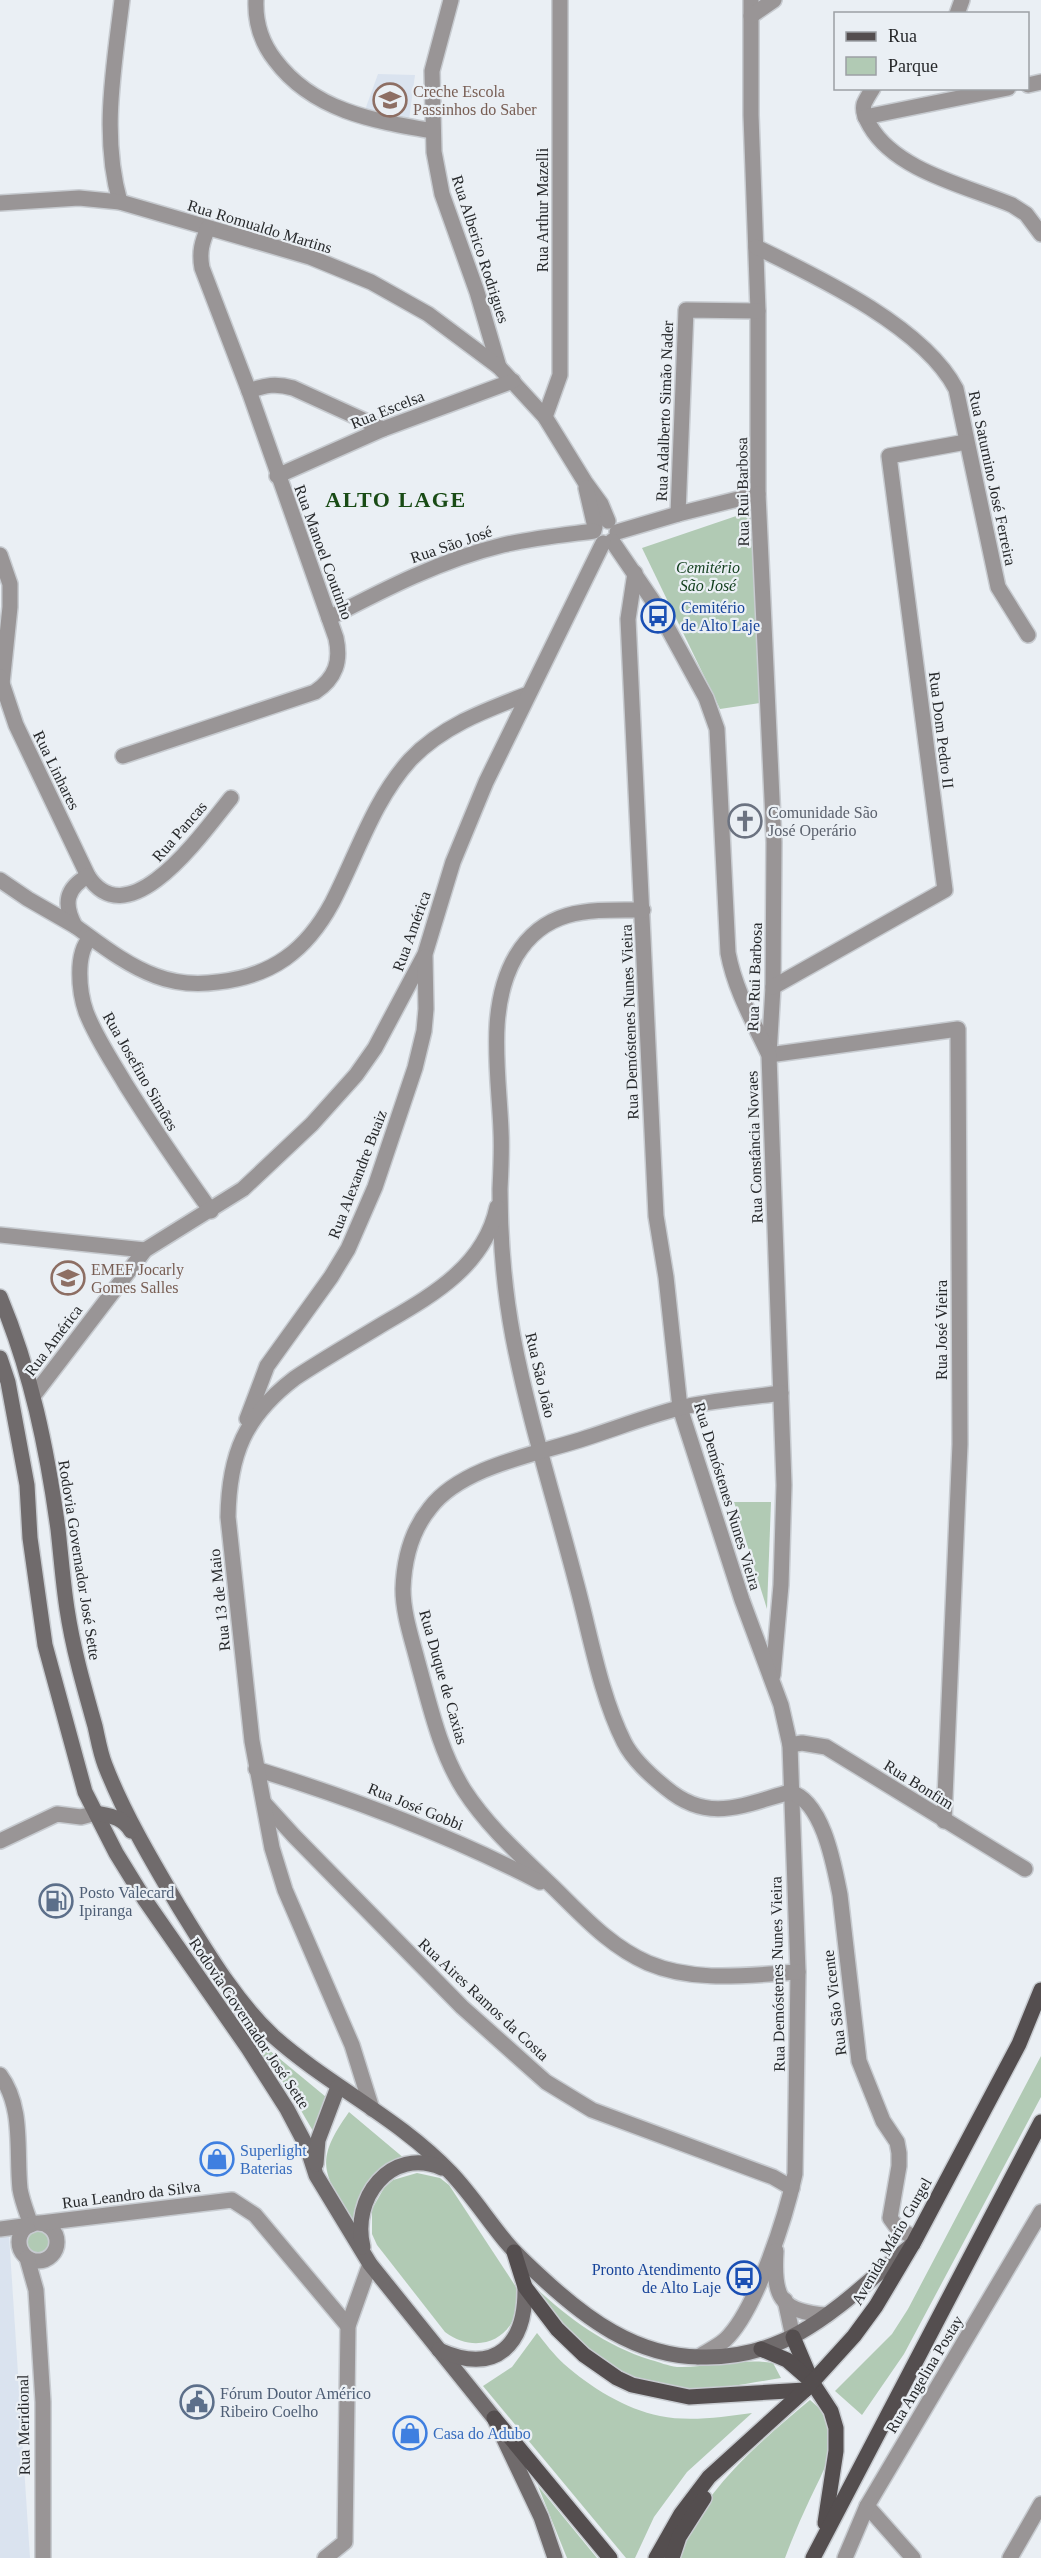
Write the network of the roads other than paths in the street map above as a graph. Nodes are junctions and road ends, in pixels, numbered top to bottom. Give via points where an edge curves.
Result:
1 (122, 0) edge
2 (256, 0) edge
3 (451, 0) edge
4 (560, 0) edge
5 (751, 0) edge
6 (774, 0) edge
7 (751, 16) junction
8 (872, 90) edge
9 (998, 90) edge
10 (865, 117) junction
11 (433, 131) junction
12 (120, 202) junction
13 (0, 203) edge
14 (208, 228) junction
15 (1041, 234) edge
16 (756, 247) junction
17 (758, 311) junction
18 (499, 367) junction
19 (513, 381) junction
20 (249, 391) junction
21 (545, 417) junction
22 (383, 429) junction
23 (966, 442) junction
24 (277, 476) junction
25 (759, 494) junction
26 (678, 513) junction
27 (605, 532) junction
28 (0, 555) edge
29 (635, 573) junction
30 (329, 618) junction
31 (1028, 635) dead end
32 (1, 680) edge
33 (528, 694) junction
34 (123, 756) dead end
35 (231, 798) dead end
36 (88, 876) junction
37 (0, 880) edge
38 (643, 910) junction
39 (75, 926) junction
40 (90, 938) junction
41 (425, 954) junction
42 (773, 987) junction
43 (769, 1055) junction
44 (500, 1189) junction
45 (211, 1211) junction
46 (0, 1235) edge
47 (145, 1250) junction
48 (0, 1297) edge
49 (0, 1358) edge
50 (781, 1393) junction
51 (34, 1395) junction
52 (680, 1408) junction
53 (237, 1452) junction
54 (541, 1452) junction
55 (773, 1681) junction
56 (790, 1745) junction
57 (256, 1769) junction
58 (790, 1792) junction
59 (262, 1800) junction
60 (96, 1813) junction
61 (944, 1821) junction
62 (0, 1841) edge
63 (1024, 1869) dead end
64 (157, 1870) junction
65 (556, 1890) junction
66 (798, 1971) junction
67 (1041, 1989) edge
68 (0, 2075) edge
69 (338, 2087) junction
70 (372, 2109) junction
71 (1041, 2122) edge
72 (450, 2172) junction
73 (316, 2175) junction
74 (792, 2188) junction
75 (1041, 2212) edge
76 (76, 2218) junction
77 (36, 2224) junction
78 (0, 2229) edge
79 (777, 2238) junction
80 (915, 2240) junction
81 (55, 2251) junction
82 (514, 2252) junction
83 (27, 2258) junction
84 (370, 2264) junction
85 (525, 2287) junction
86 (36, 2290) junction
87 (785, 2300) junction
88 (827, 2315) junction
89 (348, 2326) junction
90 (793, 2337) junction
91 (437, 2349) junction
92 (761, 2349) junction
93 (698, 2357) junction
94 (808, 2386) junction
95 (494, 2418) junction
96 (734, 2453) junction
97 (1041, 2504) edge
98 (867, 2506) junction
99 (824, 2535) junction
100 (43, 2558) edge
101 (325, 2558) edge
102 (555, 2558) edge
103 (610, 2558) edge
104 (656, 2558) edge
105 (672, 2558) edge
106 (813, 2558) edge
107 (845, 2558) edge
108 (913, 2558) edge
109 (1010, 2558) edge

1 - 12 street via 110,114 112,163
2 - 11 street via 257,26 271,54 287,75 311,94 326,104 367,118
3 - 11 street, Rua Alberico Rodrigues via 432,71
4 - 21 street, Rua Arthur Mazelli via 560,375
5 - 7 street, Rua Rui Barbosa
6 - 7 street
7 - 16 street, Rua Rui Barbosa
8 - 10 street via 864,104
9 - 10 street
10 - 15 street via 877,136 902,159 1012,205 1026,214
11 - 18 street, Rua Alberico Rodrigues via 442,194
12 - 13 street, Rua Romualdo Martins via 79,198
12 - 14 street, Rua Romualdo Martins
14 - 18 street, Rua Romualdo Martins via 310,257 371,282 428,314
14 - 20 street, Rua Manoel Coutinho via 201,243 202,268
16 - 17 street, Rua Rui Barbosa
16 - 23 street, Rua Saturnino José Ferreira via 853,298 925,347 956,389
17 - 25 street, Rua Rui Barbosa
17 - 26 street, Rua Adalberto Simão Nader via 686,310
18 - 19 street, Rua Romualdo Martins
19 - 21 street, Rua Romualdo Martins
19 - 22 street, Rua Escelsa
20 - 22 street via 280,384
20 - 24 street, Rua Manoel Coutinho
21 - 27 street, Rua Constância Novaes via 585,482
22 - 24 street, Rua Escelsa
23 - 31 street, Rua Saturnino José Ferreira via 998,587
23 - 42 street, Rua Dom Pedro II via 889,456 945,890
24 - 30 street, Rua Manoel Coutinho
25 - 26 street, Rua São José
25 - 42 street, Rua Rui Barbosa via 773,773
26 - 27 street, Rua São José
27 - 29 street, Rua Constância Novaes
27 - 30 street, Rua São José via 533,539 451,561
27 - 33 street, Rua América
28 - 32 street via 10,584
29 - 38 street, Rua Demóstenes Nunes Vieira via 628,619
29 - 43 street, Rua Constância Novaes via 706,698 717,729 728,953 732,975
30 - 34 street, Rua Manoel Coutinho via 338,661 323,687
32 - 36 street, Rua Linhares via 16,725
33 - 40 street via 462,722 410,760 382,795 331,905 311,934 282,962 242,980 196,985 155,976
33 - 41 street, Rua América via 462,839
35 - 36 street, Rua Pancas via 178,862 149,885 120,895 105,891
36 - 39 street via 72,888 67,898
37 - 39 street
38 - 44 street, Rua São João via 589,910 555,919 527,941 509,969 497,1032
38 - 52 street, Rua Demóstenes Nunes Vieira via 654,1187
39 - 40 street
40 - 45 street, Rua Josefino Simões via 81,956 81,982 92,1026 160,1140
41 - 45 street, Rua América via 375,1048 334,1100 290,1148 243,1190
41 - 53 street, Rua Alexandre Buaiz via 424,1031 386,1158 348,1249 267,1366
42 - 43 street, Rua Rui Barbosa
43 - 50 street, Rua Constância Novaes
43 - 61 street, Rua José Vieira via 958,1029 960,1444
44 - 53 street, Rua 13 de Maio via 488,1230 460,1273 429,1297 322,1360 275,1393 258,1411
44 - 54 street, Rua São João via 513,1338
45 - 47 street, Rua América
46 - 47 street
47 - 51 street, Rua América
48 - 51 main road, Rodovia Governador José Sette
49 - 60 main road, Rodovia Governador José Sette via 27,1485 45,1646 70,1745
50 - 52 street, Rua Duque de Caxias
50 - 55 street, Rua Constância Novaes via 783,1539
51 - 64 main road, Rodovia Governador José Sette via 49,1467 67,1609 81,1679 103,1760
52 - 54 street, Rua Duque de Caxias
52 - 55 street, Rua Demóstenes Nunes Vieira via 742,1600
53 - 57 street, Rua 13 de Maio via 228,1493 228,1517
54 - 58 street, Rua São João via 609,1702 634,1757 666,1788 701,1809 731,1808
54 - 65 street, Rua Duque de Caxias via 503,1463 443,1494 430,1508 410,1546 403,1591 411,1638 451,1766 492,1829
55 - 56 street, Rua Demóstenes Nunes Vieira
56 - 58 street, Rua Demóstenes Nunes Vieira
56 - 61 street, Rua Bonfim via 826,1747
57 - 59 street, Rua 13 de Maio
57 - 65 street, Rua José Gobbi via 388,1813
58 - 66 street, Rua Demóstenes Nunes Vieira
58 - 80 street, Rua São Vicente via 808,1802 834,1868 859,2061 899,2153 890,2218
59 - 70 street, Rua 13 de Maio via 278,1870 352,2045
59 - 74 street, Rua Aires Ramos da Costa via 462,2007 546,2082 592,2110 773,2177
60 - 62 street via 81,1817 57,1815
60 - 64 main road via 123,1821
60 - 73 main road, Rodovia Governador José Sette via 145,1900 288,2109 307,2146
61 - 63 street, Rua Bonfim
64 - 69 main road, Rodovia Governador José Sette via 221,1975 272,2034
65 - 66 street, Rua Duque de Caxias via 611,1941 651,1964 692,1975 723,1977
66 - 74 street, Rua Demóstenes Nunes Vieira
67 - 80 main road, Avenida Mário Gurgel via 1019,2044
68 - 77 street via 15,2109 20,2191
69 - 70 main road, Rodovia Governador José Sette
69 - 73 main road via 318,2140
70 - 72 main road, Rodovia Governador José Sette
71 - 99 main road
72 - 82 main road, Rodovia Governador José Sette
72 - 84 main road via 434,2165 411,2163 381,2178 371,2191 361,2218 360,2234
73 - 84 main road, Rodovia Governador José Sette
74 - 79 street, Rua Demóstenes Nunes Vieira
75 - 98 street, Rua Angelina Postay
76 - 77 street, Rua Leandro da Silva
76 - 81 street via 61,2235
76 - 89 street, Rua Leandro da Silva via 232,2200 255,2214
77 - 78 street, Rua Leandro da Silva
77 - 81 street via 54,2232
77 - 83 street via 22,2232 19,2241
79 - 87 street via 774,2280
79 - 93 street, Rua Demóstenes Nunes Vieira via 739,2323 725,2340
80 - 88 main road, Rodovia Governador José Sette
80 - 94 main road, Avenida Mário Gurgel via 876,2306
81 - 83 street via 44,2261
81 - 86 street
82 - 85 main road
82 - 93 main road, Rodovia Governador José Sette via 569,2303 617,2336 650,2350
83 - 86 street, Rua Meridional
84 - 89 street
84 - 91 main road, Rodovia Governador José Sette
85 - 91 main road via 521,2327 504,2349 476,2360
85 - 94 main road via 584,2355 632,2385 689,2397
86 - 100 street, Rua Meridional via 43,2402
87 - 88 street via 792,2308 808,2314
87 - 90 street
88 - 90 main road, Rodovia Governador José Sette
89 - 101 street via 345,2541
90 - 92 main road, Rodovia Governador José Sette
90 - 94 main road
91 - 95 main road, Rodovia Governador José Sette
92 - 93 main road, Rodovia Governador José Sette via 735,2356
92 - 94 main road via 800,2369
94 - 96 main road, Avenida Mário Gurgel
94 - 99 main road via 831,2411 836,2428
95 - 102 main road, Rodovia Governador José Sette via 541,2517
95 - 103 main road
96 - 104 main road, Avenida Mário Gurgel via 709,2477 681,2514
96 - 105 main road via 679,2537
97 - 109 street
98 - 107 street, Rua Angelina Postay
98 - 108 street
99 - 106 main road

